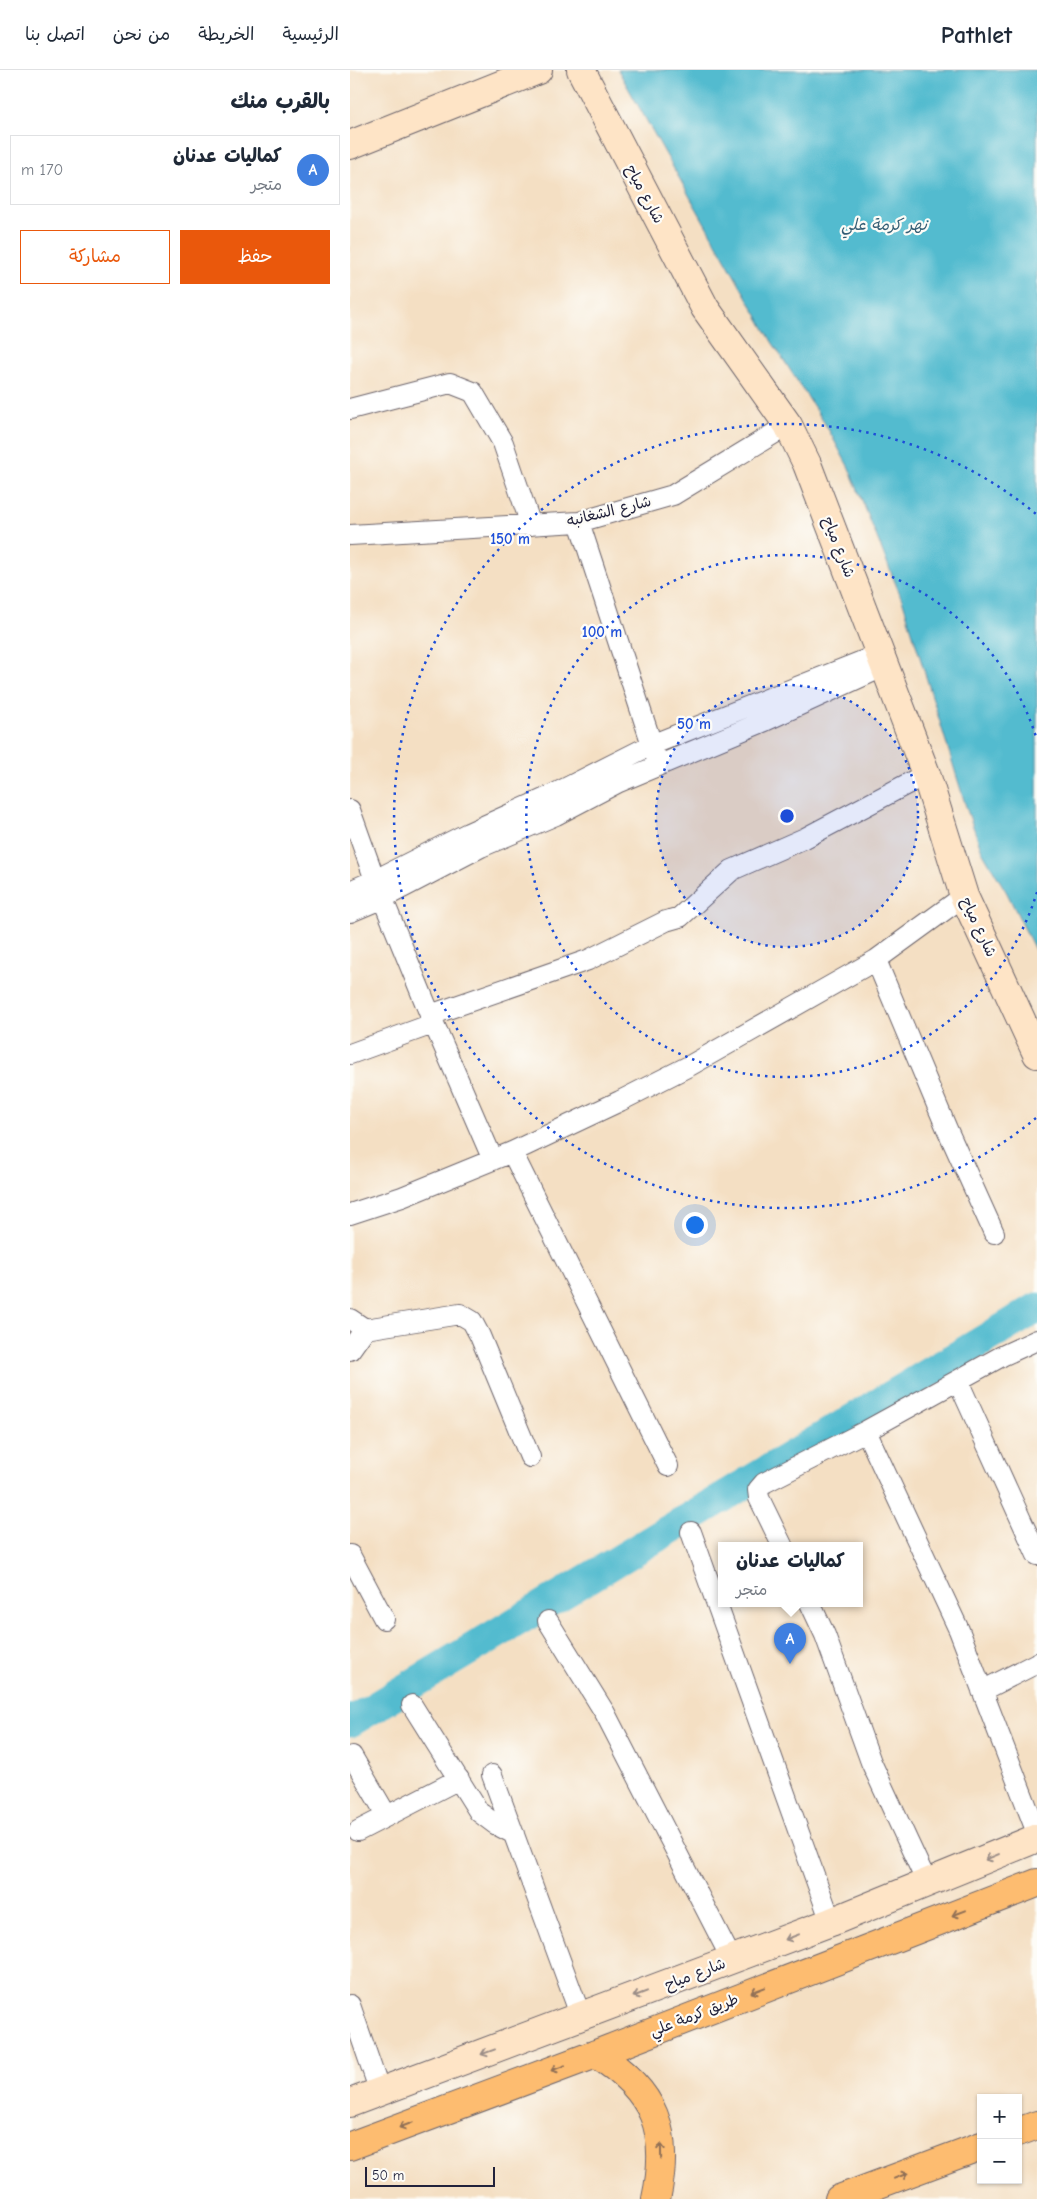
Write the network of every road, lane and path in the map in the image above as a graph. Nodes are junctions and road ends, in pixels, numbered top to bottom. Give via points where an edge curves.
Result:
1 (538, 70) edge
2 (580, 70) edge
3 (350, 145) edge
4 (350, 409) edge
5 (788, 425) junction
6 (578, 522) junction
7 (531, 525) junction
8 (350, 535) edge
9 (882, 660) junction
10 (651, 744) junction
11 (658, 765) junction
12 (926, 774) junction
13 (350, 810) edge
14 (379, 889) junction
15 (350, 891) edge
16 (964, 896) junction
17 (350, 912) edge
18 (876, 960) junction
19 (431, 1017) junction
20 (350, 1054) edge
21 (1037, 1054) edge
22 (502, 1156) junction
23 (350, 1214) edge
24 (994, 1233) dead end
25 (358, 1324) edge
26 (1037, 1340) edge
27 (350, 1350) edge
28 (958, 1381) junction
29 (866, 1431) junction
30 (530, 1457) dead end
31 (668, 1466) dead end
32 (691, 1532) dead end
33 (781, 1542) edge
34 (350, 1555) edge
35 (1037, 1555) edge
36 (812, 1607) edge
37 (384, 1619) dead end
38 (548, 1621) dead end
39 (1037, 1663) edge
40 (982, 1691) junction
41 (412, 1705) dead end
42 (352, 1756) dead end
43 (492, 1775) dead end
44 (459, 1779) junction
45 (387, 1816) junction
46 (358, 1831) dead end
47 (1037, 1833) edge
48 (514, 1834) junction
49 (1037, 1838) edge
50 (1037, 1882) edge
51 (928, 1885) junction
52 (831, 1922) junction
53 (732, 1960) junction
54 (350, 2005) edge
55 (581, 2017) junction
56 (596, 2054) junction
57 (380, 2092) junction
58 (350, 2103) edge
59 (1037, 2125) edge
60 (1022, 2131) edge
61 (350, 2146) edge
62 (977, 2147) edge
63 (656, 2199) edge
64 (839, 2199) edge

1 - 3 street
2 - 5 street, شارع مياح via 705,308
4 - 7 street via 450,383 473,392 503,443
5 - 6 street, شارع الشغانبه via 673,495
5 - 9 street, شارع مياح via 807,464
6 - 7 street, شارع الشغانبه
6 - 10 street
7 - 8 street, شارع الشغانبه
9 - 10 street
9 - 11 street via 765,721
9 - 12 street, شارع مياح
10 - 11 street
10 - 14 street via 548,797 468,833
11 - 14 street via 556,815
12 - 16 street, شارع مياح
12 - 19 street via 805,838 732,870 680,916 588,960
13 - 14 street
14 - 15 street
14 - 17 street
14 - 19 street
16 - 18 street
16 - 21 street, شارع مياح
18 - 22 street via 691,1065
18 - 24 street
19 - 20 street via 427,1026
19 - 22 street
22 - 23 street via 402,1197
22 - 31 street
25 - 27 street
25 - 30 street via 460,1314 472,1321
26 - 28 street
28 - 29 street
28 - 35 street
29 - 33 street via 764,1483 758,1490
29 - 40 street via 959,1630
32 - 52 street
34 - 37 street
36 - 51 street via 871,1762
38 - 53 street via 605,1713
39 - 40 street
40 - 47 street
41 - 44 street
42 - 45 street
43 - 48 street
44 - 45 street
44 - 48 street via 479,1812
45 - 46 street
48 - 55 street
49 -> 51 street, شارع مياح
50 -> 56 highway, طريق كرمة علي
51 - 52 street, شارع مياح
52 -> 53 street, شارع مياح
53 -> 55 street, شارع مياح
54 - 57 street
55 -> 57 street, شارع مياح
56 -> 61 highway, طريق كرمة علي
63 -> 56 highway via 662,2173 662,2144 654,2116 637,2086 619,2068
57 - 58 street, شارع مياح
59 - 60 highway
64 -> 62 highway

